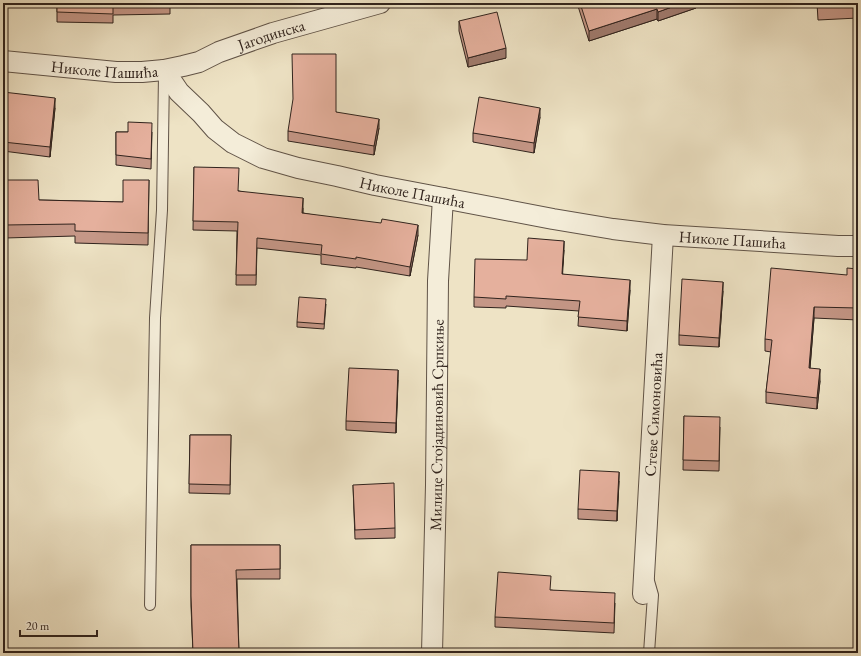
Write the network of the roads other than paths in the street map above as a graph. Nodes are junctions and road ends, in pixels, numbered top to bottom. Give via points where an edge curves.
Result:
1 (380, 3) edge
2 (3, 61) edge
3 (164, 70) junction
4 (443, 198) junction
5 (663, 235) junction
6 (858, 246) edge
7 (644, 584) joint
8 (150, 605) dead end
9 (432, 653) edge
10 (649, 653) edge

1 - 3 street, Јагодинска via 273,33 218,52 199,62
2 - 3 street, Николе Пашића via 116,72
3 - 4 street, Николе Пашића via 179,92 215,129 233,143 263,158 298,168
3 - 8 lane via 162,210 155,318
4 - 5 street, Николе Пашића via 553,219
4 - 9 street, Милице Стојадиновић Српкиње via 438,281
5 - 6 street, Николе Пашића
5 - 7 street, Стеве Симоновића
7 - 10 lane via 649,581 653,595

